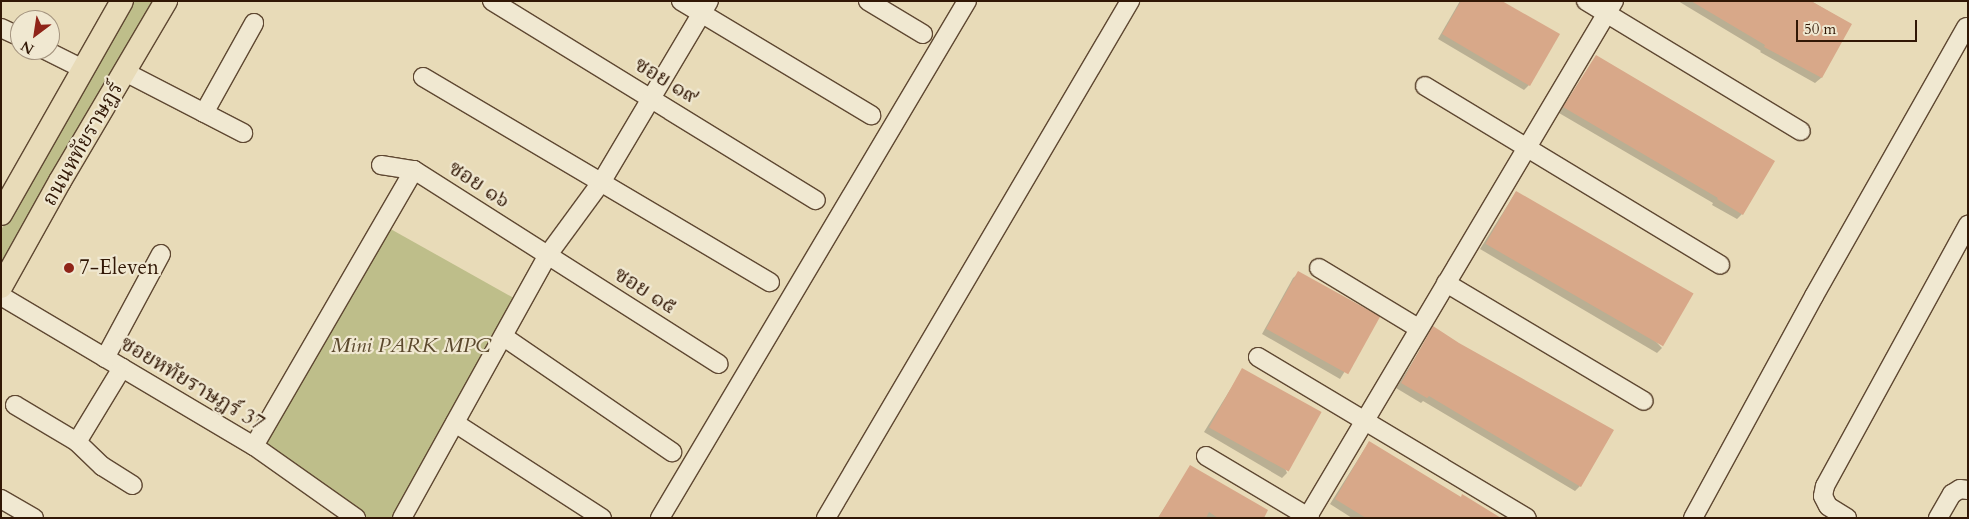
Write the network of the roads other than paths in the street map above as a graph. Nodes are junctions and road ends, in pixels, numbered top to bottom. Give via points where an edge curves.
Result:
1 (122, 1) edge
2 (166, 1) edge
3 (492, 1) edge
4 (681, 1) edge
5 (868, 1) edge
6 (967, 1) edge
7 (1130, 1) edge
8 (1586, 1) edge
9 (705, 7) edge
10 (1610, 8) edge
11 (254, 22) dead end
12 (1966, 27) dead end
13 (922, 34) dead end
14 (60, 58) edge
15 (83, 69) junction
16 (125, 72) junction
17 (423, 77) dead end
18 (1425, 86) dead end
19 (652, 98) junction
20 (204, 113) junction
21 (871, 115) dead end
22 (1802, 131) dead end
23 (243, 133) dead end
24 (1528, 148) junction
25 (381, 165) dead end
26 (414, 170) junction
27 (602, 182) junction
28 (816, 200) dead end
29 (1, 214) edge
30 (1968, 225) edge
31 (161, 254) dead end
32 (547, 256) junction
33 (1720, 265) dead end
34 (1319, 268) dead end
35 (770, 282) dead end
36 (1446, 283) junction
37 (1, 287) edge
38 (1, 296) edge
39 (1418, 328) junction
40 (504, 337) junction
41 (1258, 357) dead end
42 (105, 358) junction
43 (719, 364) dead end
44 (122, 368) junction
45 (1644, 401) dead end
46 (15, 405) dead end
47 (1364, 420) junction
48 (455, 423) junction
49 (77, 442) junction
50 (254, 446) junction
51 (672, 452) dead end
52 (1206, 456) dead end
53 (132, 485) dead end
54 (1967, 486) edge
55 (1, 499) edge
56 (27, 516) edge
57 (1308, 517) edge
58 (356, 518) edge
59 (402, 518) edge
60 (602, 518) edge
61 (660, 518) edge
62 (826, 518) edge
63 (1527, 518) edge
64 (1693, 518) edge
65 (1847, 518) edge
66 (1938, 518) edge

1 - 15 main road, ถนนหทัยราษฎร์
2 - 16 main road, ถนนหทัยราษฎร์
3 - 19 street, ซอย ๑๙
4 - 9 street
5 - 13 street
6 - 61 street
7 - 62 street
8 - 10 street
9 - 19 street
9 - 21 street
10 - 22 street
10 - 24 street
11 - 20 street
12 - 64 street
14 - 15 street
15 - 29 main road, ถนนหทัยราษฎร์
16 - 20 street
16 - 37 main road, ถนนหทัยราษฎร์
17 - 27 street
18 - 24 street
19 - 27 street
19 - 28 street, ซอย ๑๙
20 - 23 street
24 - 33 street
24 - 36 street
25 - 26 street, ซอย ๑๖
26 - 32 street, ซอย ๑๖
26 - 50 street
27 - 32 street
27 - 35 street
30 - 65 street via 1825,486 1823,496 1828,506
31 - 42 street
32 - 40 street
32 - 43 street, ซอย ๑๕
34 - 39 street
36 - 39 street
36 - 45 street
38 - 42 street, ซอยหทัยราษฎร์ 37
39 - 47 street
40 - 48 street
40 - 51 street
41 - 47 street
42 - 44 street, ซอยหทัยราษฎร์ 37
44 - 49 street
44 - 50 street, ซอยหทัยราษฎร์ 37
46 - 49 street
47 - 57 street
47 - 63 street
48 - 59 street
48 - 60 street
49 - 53 street via 102,466
50 - 58 street, ซอยหทัยราษฎร์ 37
52 - 57 street
54 - 66 street via 1952,494
55 - 56 street

